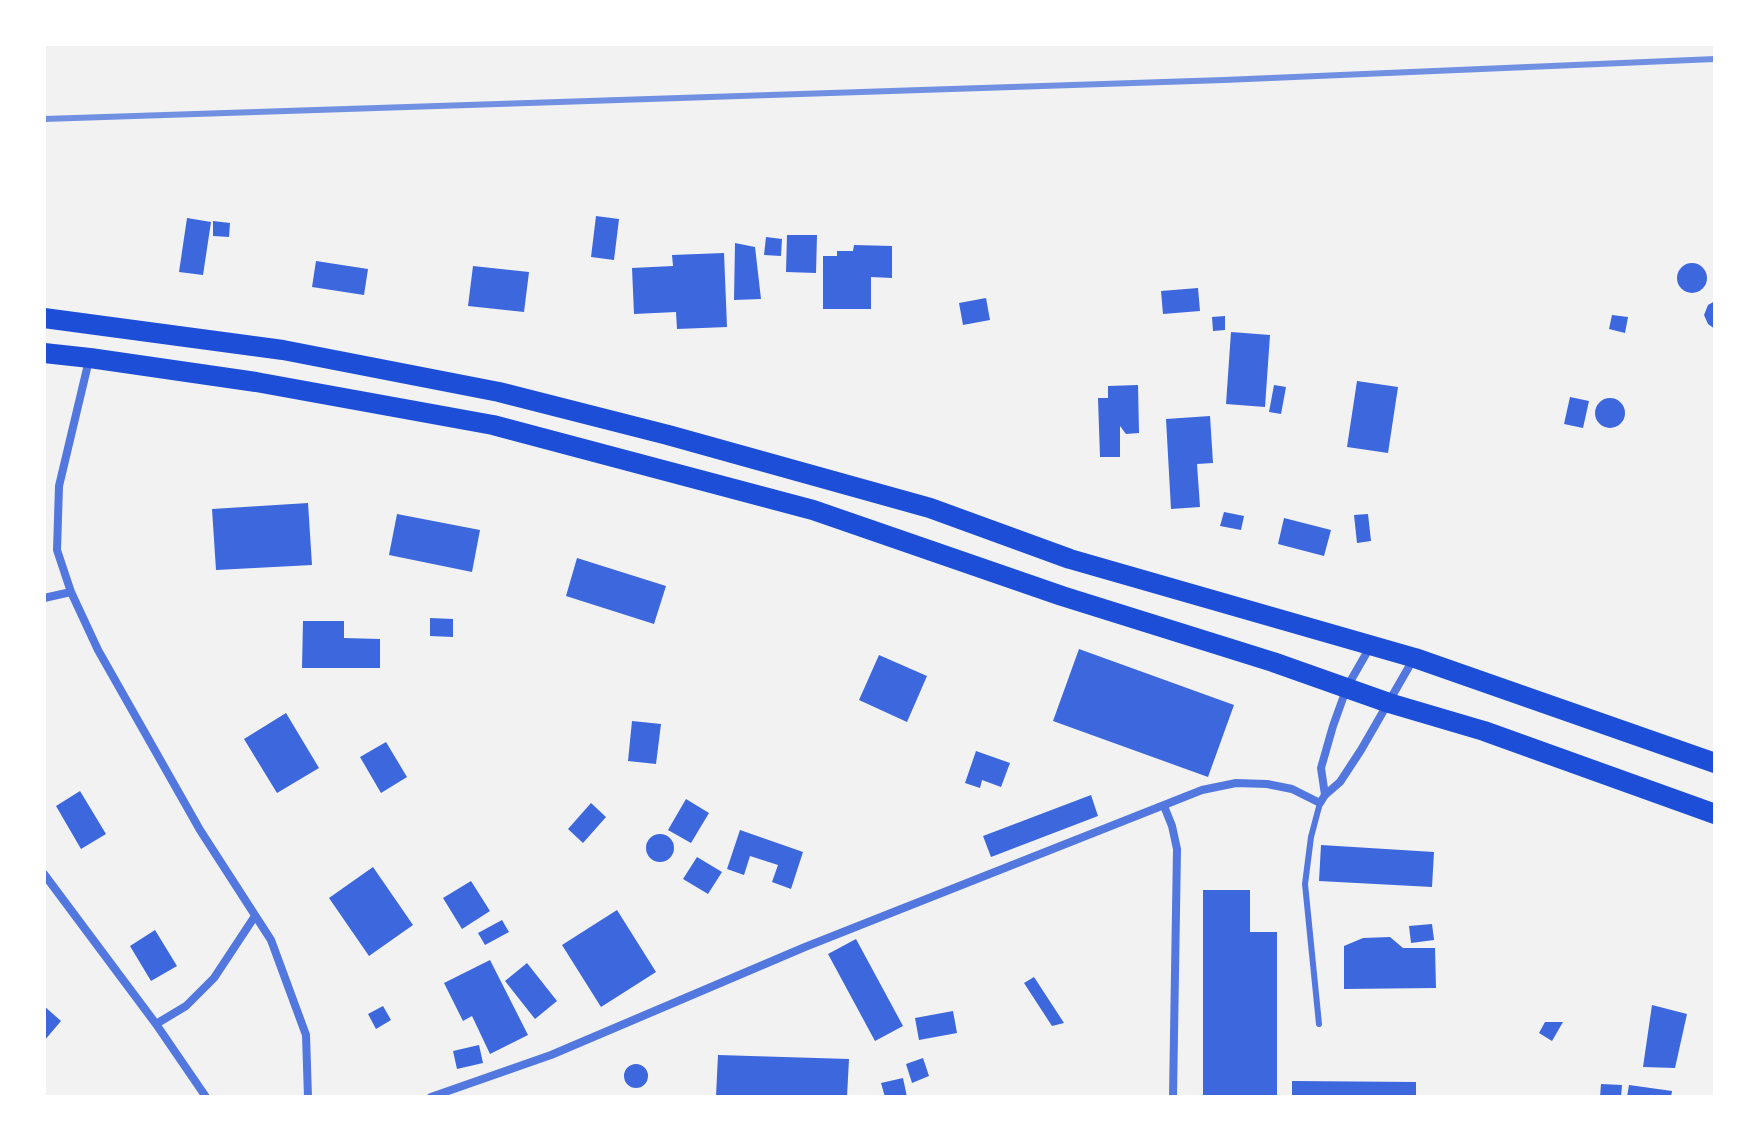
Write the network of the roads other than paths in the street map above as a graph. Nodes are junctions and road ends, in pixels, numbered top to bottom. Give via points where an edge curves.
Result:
1 (44, 318) edge
2 (44, 353) edge
3 (90, 358) junction
4 (71, 592) junction
5 (44, 598) edge
6 (1370, 646) junction
7 (1415, 658) junction
8 (1347, 687) junction
9 (1389, 703) junction
10 (1715, 763) edge
11 (1323, 799) junction
12 (1164, 806) junction
13 (1715, 814) edge
14 (44, 874) edge
15 (255, 916) junction
16 (156, 1024) junction
17 (1319, 1024) dead end
18 (206, 1097) edge
19 (308, 1097) edge
20 (431, 1097) edge
21 (1173, 1097) edge

1 - 6 highway via 283,350 499,392 930,508 1070,559
2 - 3 highway
3 - 4 street via 59,486 57,550
3 - 8 highway via 493,425 813,510
4 - 5 street
4 - 15 street via 200,830
6 - 7 highway
6 - 8 street
7 - 9 street
7 - 10 highway
8 - 9 highway
8 - 11 street via 1321,768
9 - 11 street via 1340,782
9 - 13 highway via 1484,731
11 - 12 street via 1280,785 1236,783
11 - 17 lane via 1305,884
12 - 20 street via 805,947 551,1055
12 - 21 street via 1177,849
14 - 16 street
15 - 16 street via 214,978 186,1006
15 - 19 street via 271,940 306,1035
16 - 18 street

